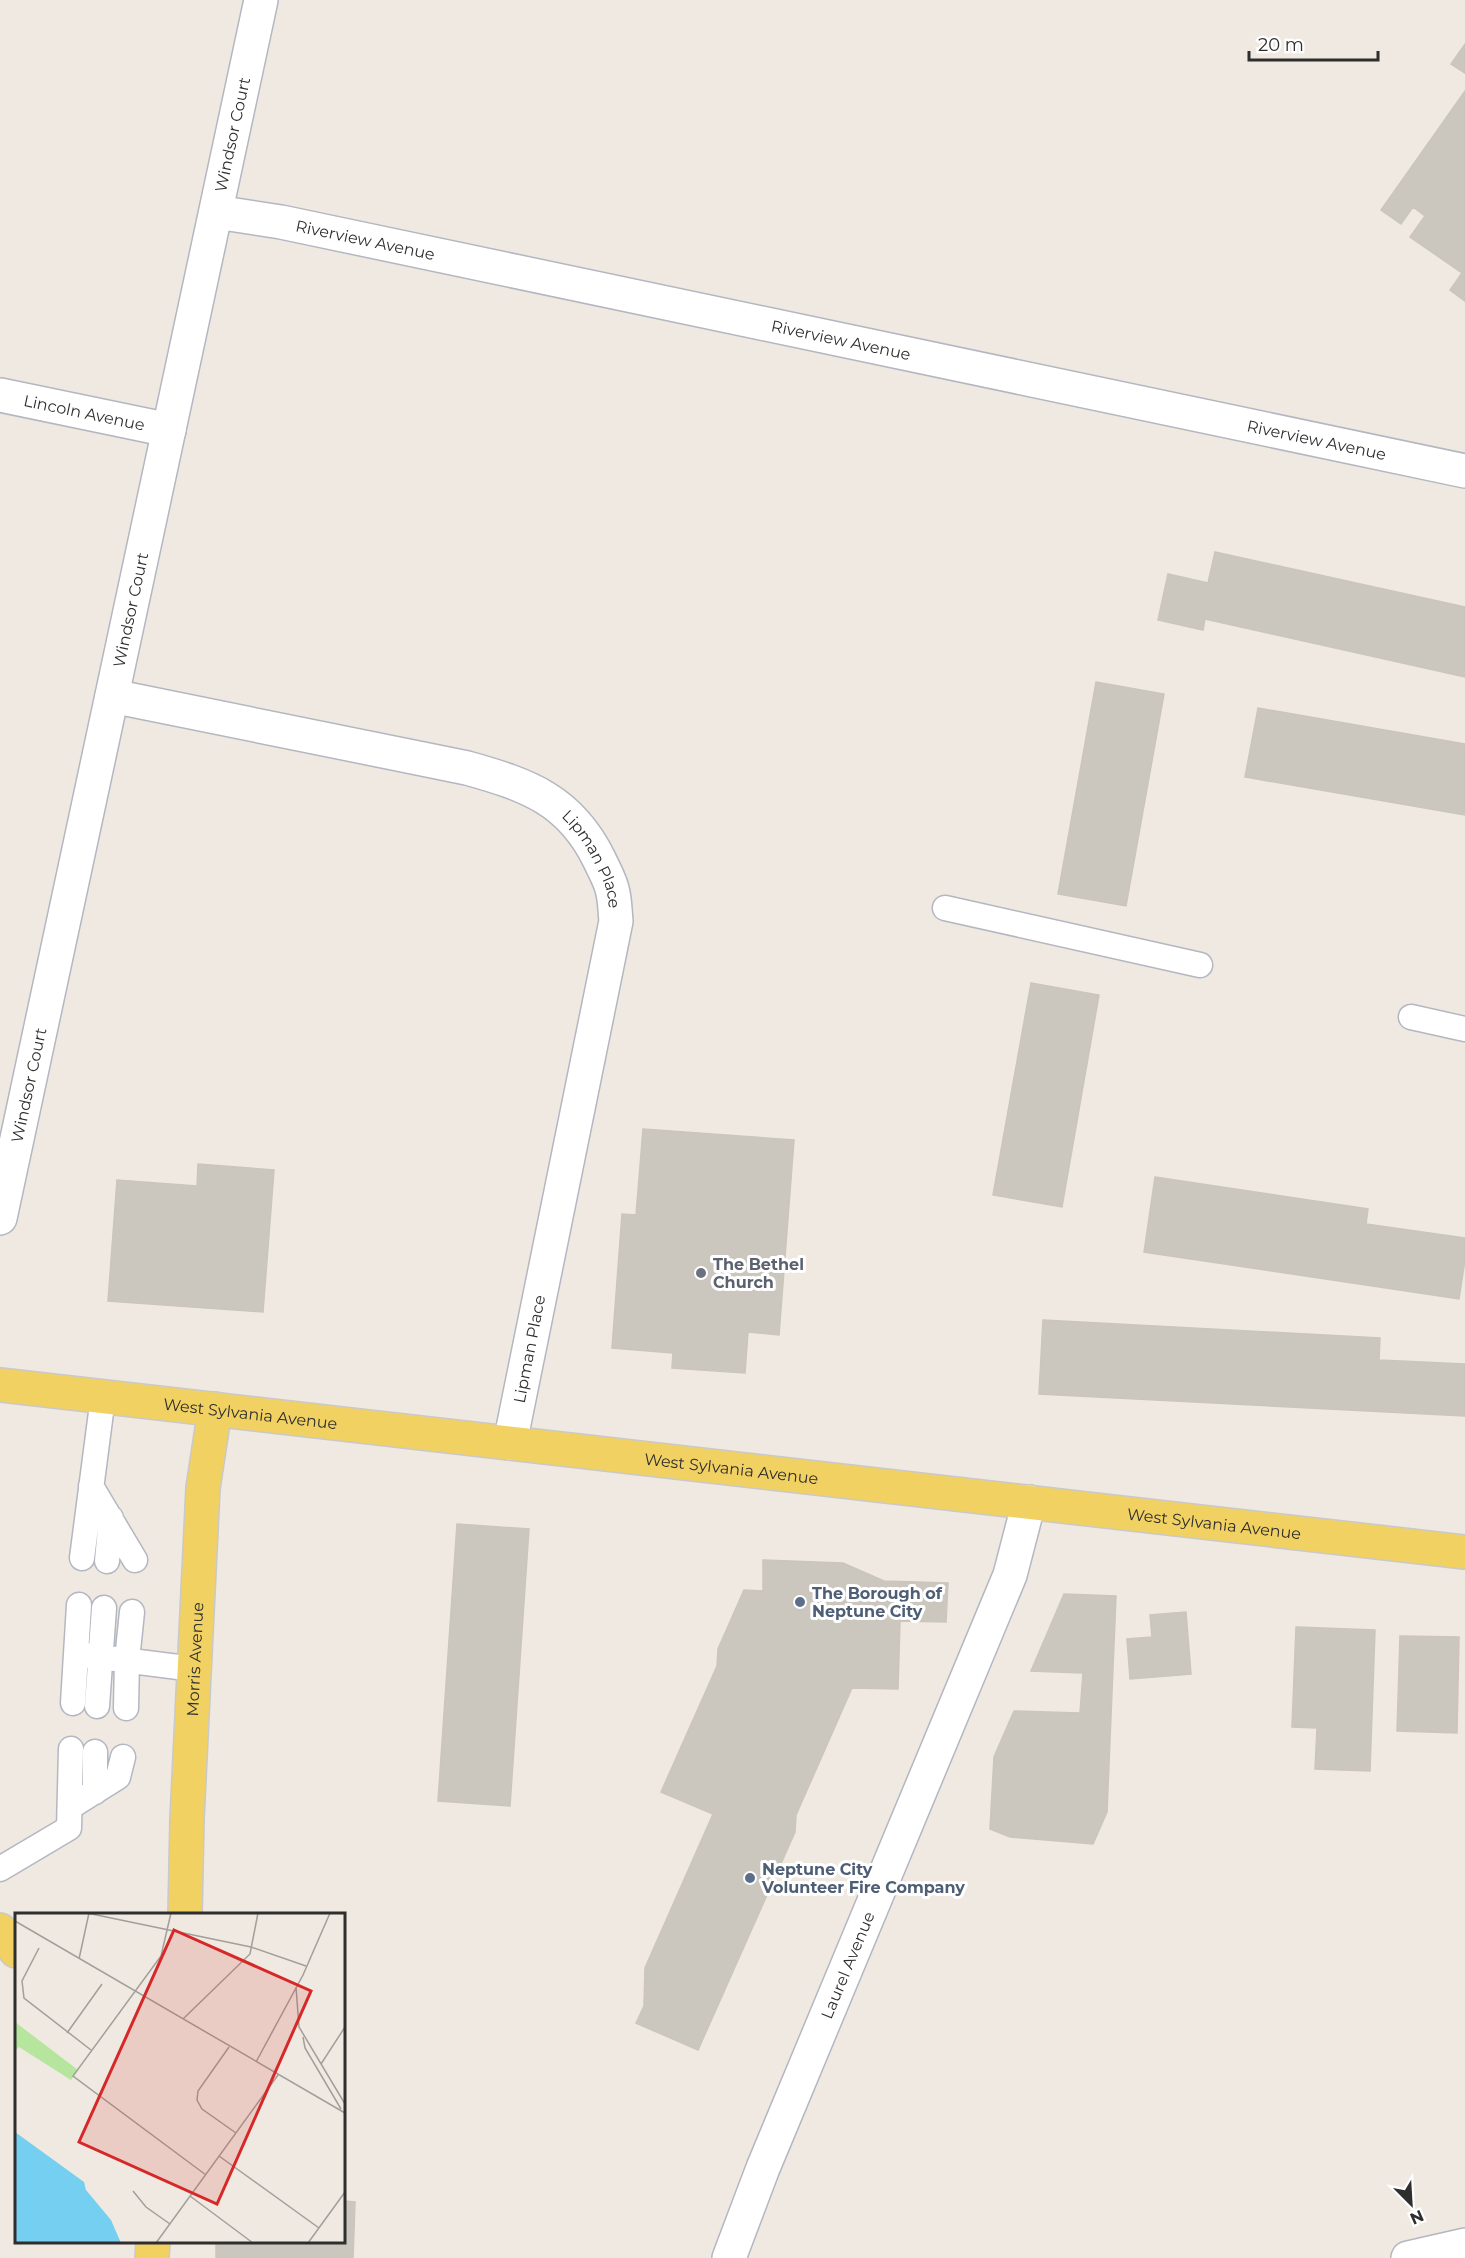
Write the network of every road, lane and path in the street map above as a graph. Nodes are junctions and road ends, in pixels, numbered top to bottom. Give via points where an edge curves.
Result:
1 (261, 0) edge
2 (216, 212) junction
3 (0, 395) edge
4 (169, 430) junction
5 (1465, 471) edge
6 (112, 696) junction
7 (945, 908) dead end
8 (1200, 965) dead end
9 (1411, 1017) dead end
10 (1465, 1029) edge
11 (0, 1218) edge
12 (0, 1385) edge
13 (103, 1397) junction
14 (215, 1409) junction
15 (510, 1443) junction
16 (91, 1486) junction
17 (1029, 1502) junction
18 (111, 1518) junction
19 (1465, 1552) edge
20 (82, 1558) dead end
21 (135, 1560) dead end
22 (107, 1561) dead end
23 (79, 1605) dead end
24 (104, 1608) dead end
25 (132, 1612) dead end
26 (76, 1654) junction
27 (100, 1658) junction
28 (127, 1660) junction
29 (194, 1669) junction
30 (73, 1703) dead end
31 (97, 1706) dead end
32 (126, 1708) dead end
33 (71, 1749) dead end
34 (95, 1752) dead end
35 (123, 1757) dead end
36 (95, 1792) junction
37 (70, 1807) junction
38 (0, 1869) edge
39 (182, 1913) edge
40 (0, 1930) edge
41 (15, 1950) edge
42 (153, 2243) edge
43 (1465, 2246) edge
44 (152, 2258) edge
45 (729, 2258) edge
46 (1408, 2258) edge

1 - 2 street, Windsor Court
2 - 4 street, Windsor Court
2 - 5 street, Riverview Avenue via 282,222
3 - 4 street, Lincoln Avenue
4 - 6 street, Windsor Court
6 - 11 street, Windsor Court
6 - 15 street, Lipman Place via 503,778 569,814 588,837 610,881 616,921
7 - 8 lane
9 - 10 lane
12 - 13 main road, West Sylvania Avenue
13 - 14 main road, West Sylvania Avenue
13 - 16 lane
14 - 15 main road, West Sylvania Avenue
14 - 29 main road, Morris Avenue via 203,1488
15 - 17 main road, West Sylvania Avenue
16 - 18 lane
16 - 20 lane
17 - 19 main road, West Sylvania Avenue
17 - 45 street, Laurel Avenue via 1010,1575
18 - 21 lane
18 - 22 lane
23 - 26 lane
24 - 27 lane
25 - 28 lane
26 - 27 lane
26 - 30 lane
27 - 28 lane
27 - 31 lane
28 - 29 lane
28 - 32 lane
29 - 39 main road, Morris Avenue
33 - 37 lane
34 - 36 lane
35 - 36 lane via 118,1777
36 - 37 lane
37 - 38 lane via 69,1828
40 - 41 main road
42 - 44 main road
43 - 46 street

